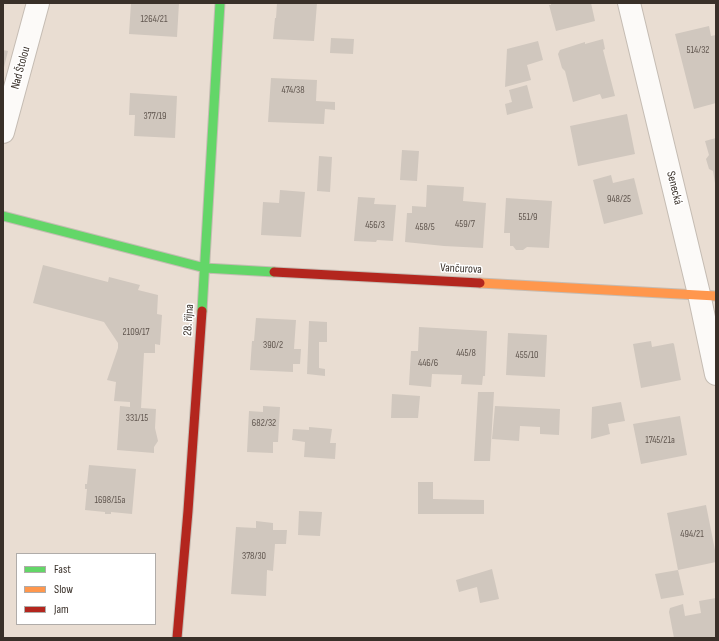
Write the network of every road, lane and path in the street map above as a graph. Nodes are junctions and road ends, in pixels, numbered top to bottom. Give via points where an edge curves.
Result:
1 (38, 3) edge
2 (220, 3) edge
3 (629, 3) edge
4 (3, 132) edge
5 (3, 216) edge
6 (205, 268) junction
7 (708, 295) edge
8 (716, 374) edge
9 (177, 638) edge

1 - 4 street, Nad Štolou
2 - 6 street, 28. října
3 - 7 street, Senecká
5 - 6 street, Vančurova
6 - 7 street, Vančurova
6 - 9 street, 28. října
7 - 8 street, Senecká

